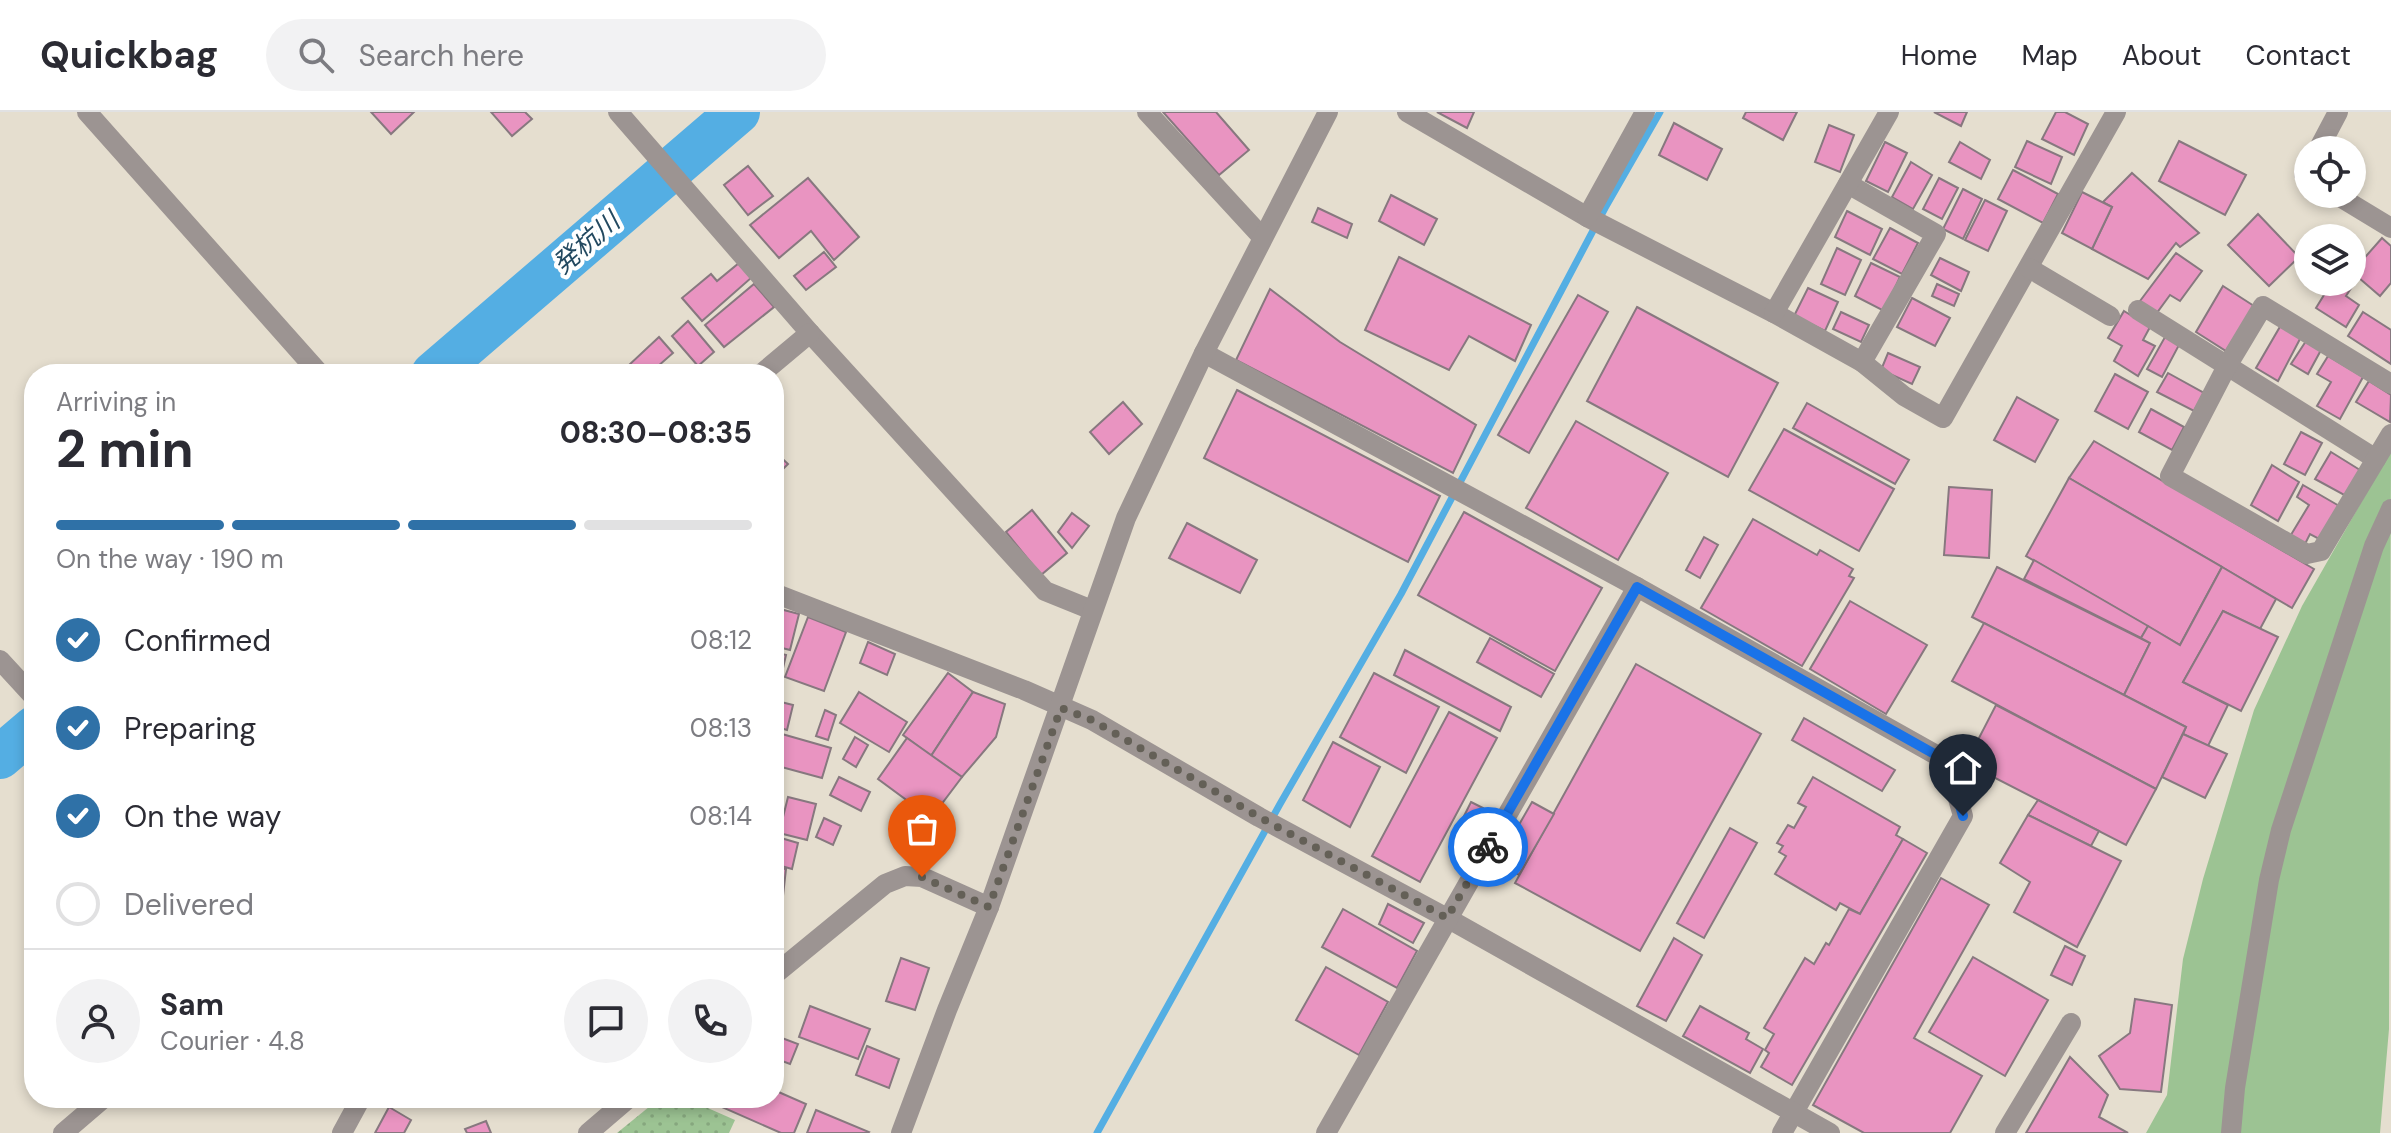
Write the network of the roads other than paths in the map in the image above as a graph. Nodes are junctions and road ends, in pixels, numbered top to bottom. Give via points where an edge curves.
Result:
1 (87, 112) edge
2 (618, 112) edge
3 (1147, 112) edge
4 (1328, 112) edge
5 (1407, 112) edge
6 (1645, 112) edge
7 (1889, 112) edge
8 (2116, 112) edge
9 (2338, 112) edge
10 (2325, 136) edge
11 (1848, 184) junction
12 (2358, 208) edge
13 (1588, 217) junction
14 (2391, 228) edge
15 (1262, 237) junction
16 (2029, 268) junction
17 (2138, 310) dead end
18 (1774, 313) junction
19 (2110, 316) dead end
20 (810, 333) junction
21 (1204, 353) junction
22 (1862, 362) junction
23 (311, 364) edge
24 (773, 364) edge
25 (2227, 366) junction
26 (2391, 384) edge
27 (2391, 434) edge
28 (2376, 459) junction
29 (2391, 509) edge
30 (1637, 587) junction
31 (784, 597) edge
32 (1092, 610) junction
33 (0, 660) edge
34 (24, 686) edge
35 (1061, 708) junction
36 (989, 907) junction
37 (1447, 918) junction
38 (784, 967) edge
39 (2071, 1023) dead end
40 (92, 1108) edge
41 (356, 1108) edge
42 (617, 1108) edge
43 (1794, 1112) junction
44 (63, 1133) edge
45 (342, 1133) edge
46 (588, 1133) edge
47 (901, 1133) edge
48 (1326, 1133) edge
49 (1782, 1133) edge
50 (1830, 1133) edge
51 (2005, 1133) edge
52 (2231, 1133) edge

1 - 23 street
2 - 20 street
3 - 15 street
4 - 15 street
5 - 13 street
6 - 13 street
7 - 11 street
8 - 16 street
9 - 10 street
11 - 18 street
11 - 22 street via 1936,234
12 - 14 street
13 - 18 street
15 - 21 street
16 - 19 street
16 - 22 street via 1943,418 1904,396
17 - 25 street
18 - 22 street
20 - 24 street
20 - 32 street via 1045,591
21 - 30 street
21 - 32 street via 1126,518
25 - 26 street via 2263,306
25 - 28 street
25 - 28 street via 2170,476 2307,554 2321,551
27 - 28 street
29 - 52 street via 2374,546 2281,830
30 - 37 street
30 - 43 street via 1947,761 1963,816
31 - 35 street
32 - 35 street
33 - 34 street
35 - 36 street
35 - 37 street via 1092,720
36 - 38 street via 922,877 905,876 885,884
36 - 47 street
37 - 43 street
37 - 48 street
39 - 51 street
40 - 44 street
41 - 45 street
42 - 46 street
43 - 49 street
43 - 50 street

